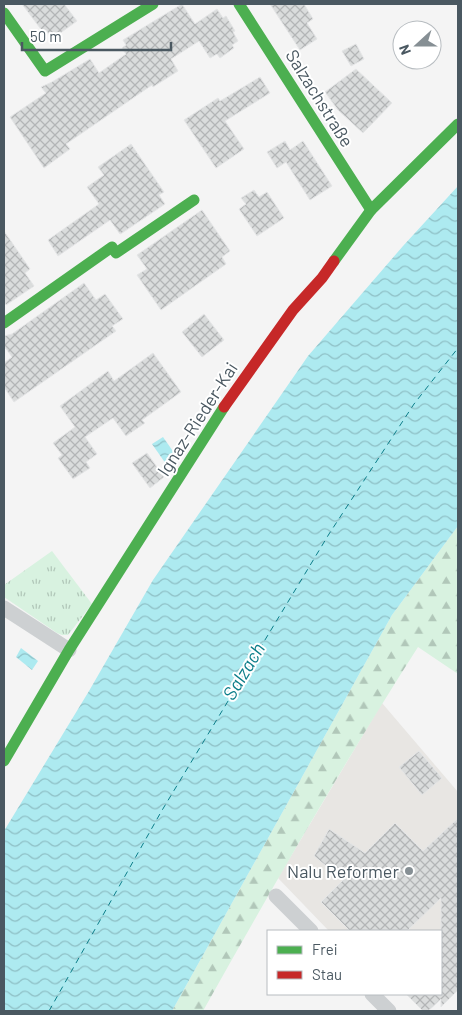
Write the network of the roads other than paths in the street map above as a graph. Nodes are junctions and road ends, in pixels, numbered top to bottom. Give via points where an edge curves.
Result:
1 (153, 4) edge
2 (240, 4) edge
3 (4, 14) edge
4 (458, 124) edge
5 (194, 200) dead end
6 (371, 210) junction
7 (4, 323) edge
8 (4, 608) edge
9 (69, 650) junction
10 (4, 761) edge
11 (276, 896) dead end
12 (310, 930) edge
13 (373, 995) edge
14 (389, 1011) edge

1 - 3 street via 45,71
2 - 6 street, Salzachstraße
4 - 6 street, Ignaz-Rieder-Kai
5 - 7 street via 116,253 112,247
6 - 9 street, Ignaz-Rieder-Kai via 322,278 293,310 218,416
8 - 9 street
9 - 10 street, Ignaz-Rieder-Kai
11 - 12 street
13 - 14 street

